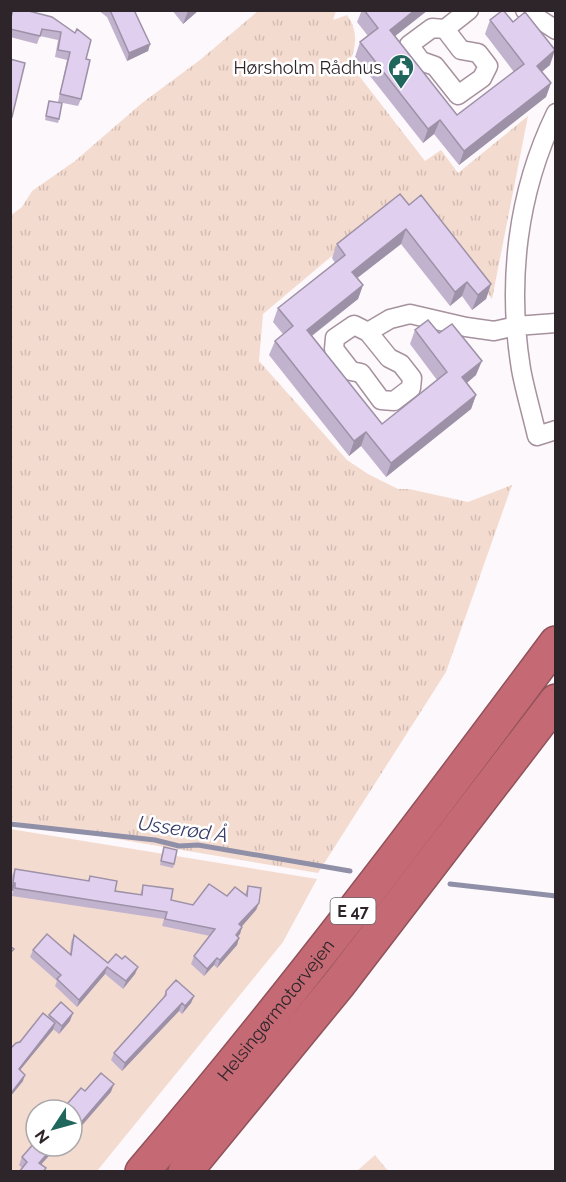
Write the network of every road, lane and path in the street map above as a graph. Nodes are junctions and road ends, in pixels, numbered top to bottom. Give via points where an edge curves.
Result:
1 (469, 10) edge
2 (525, 10) edge
3 (445, 28) dead end
4 (555, 30) edge
5 (555, 113) edge
6 (555, 323) edge
7 (516, 326) junction
8 (368, 332) junction
9 (555, 430) edge
10 (555, 644) edge
11 (555, 701) edge
12 (555, 731) edge
13 (339, 984) junction
14 (142, 1172) edge
15 (185, 1172) edge

1 - 3 street
2 - 4 street
5 - 7 street via 526,193 516,253
6 - 7 street
7 - 8 street via 494,331 410,314 390,319
7 - 9 street via 537,436
8 - 8 street via 412,378 411,388 394,401 381,400 361,373 351,371 334,349 335,338 354,325
10 - 14 highway, Helsingørmotorvejen / E 47 via 306,970
11 - 13 highway, Helsingørmotorvejen / E 47
12 - 13 highway via 421,902
13 - 15 highway, Helsingørmotorvejen / E 47

